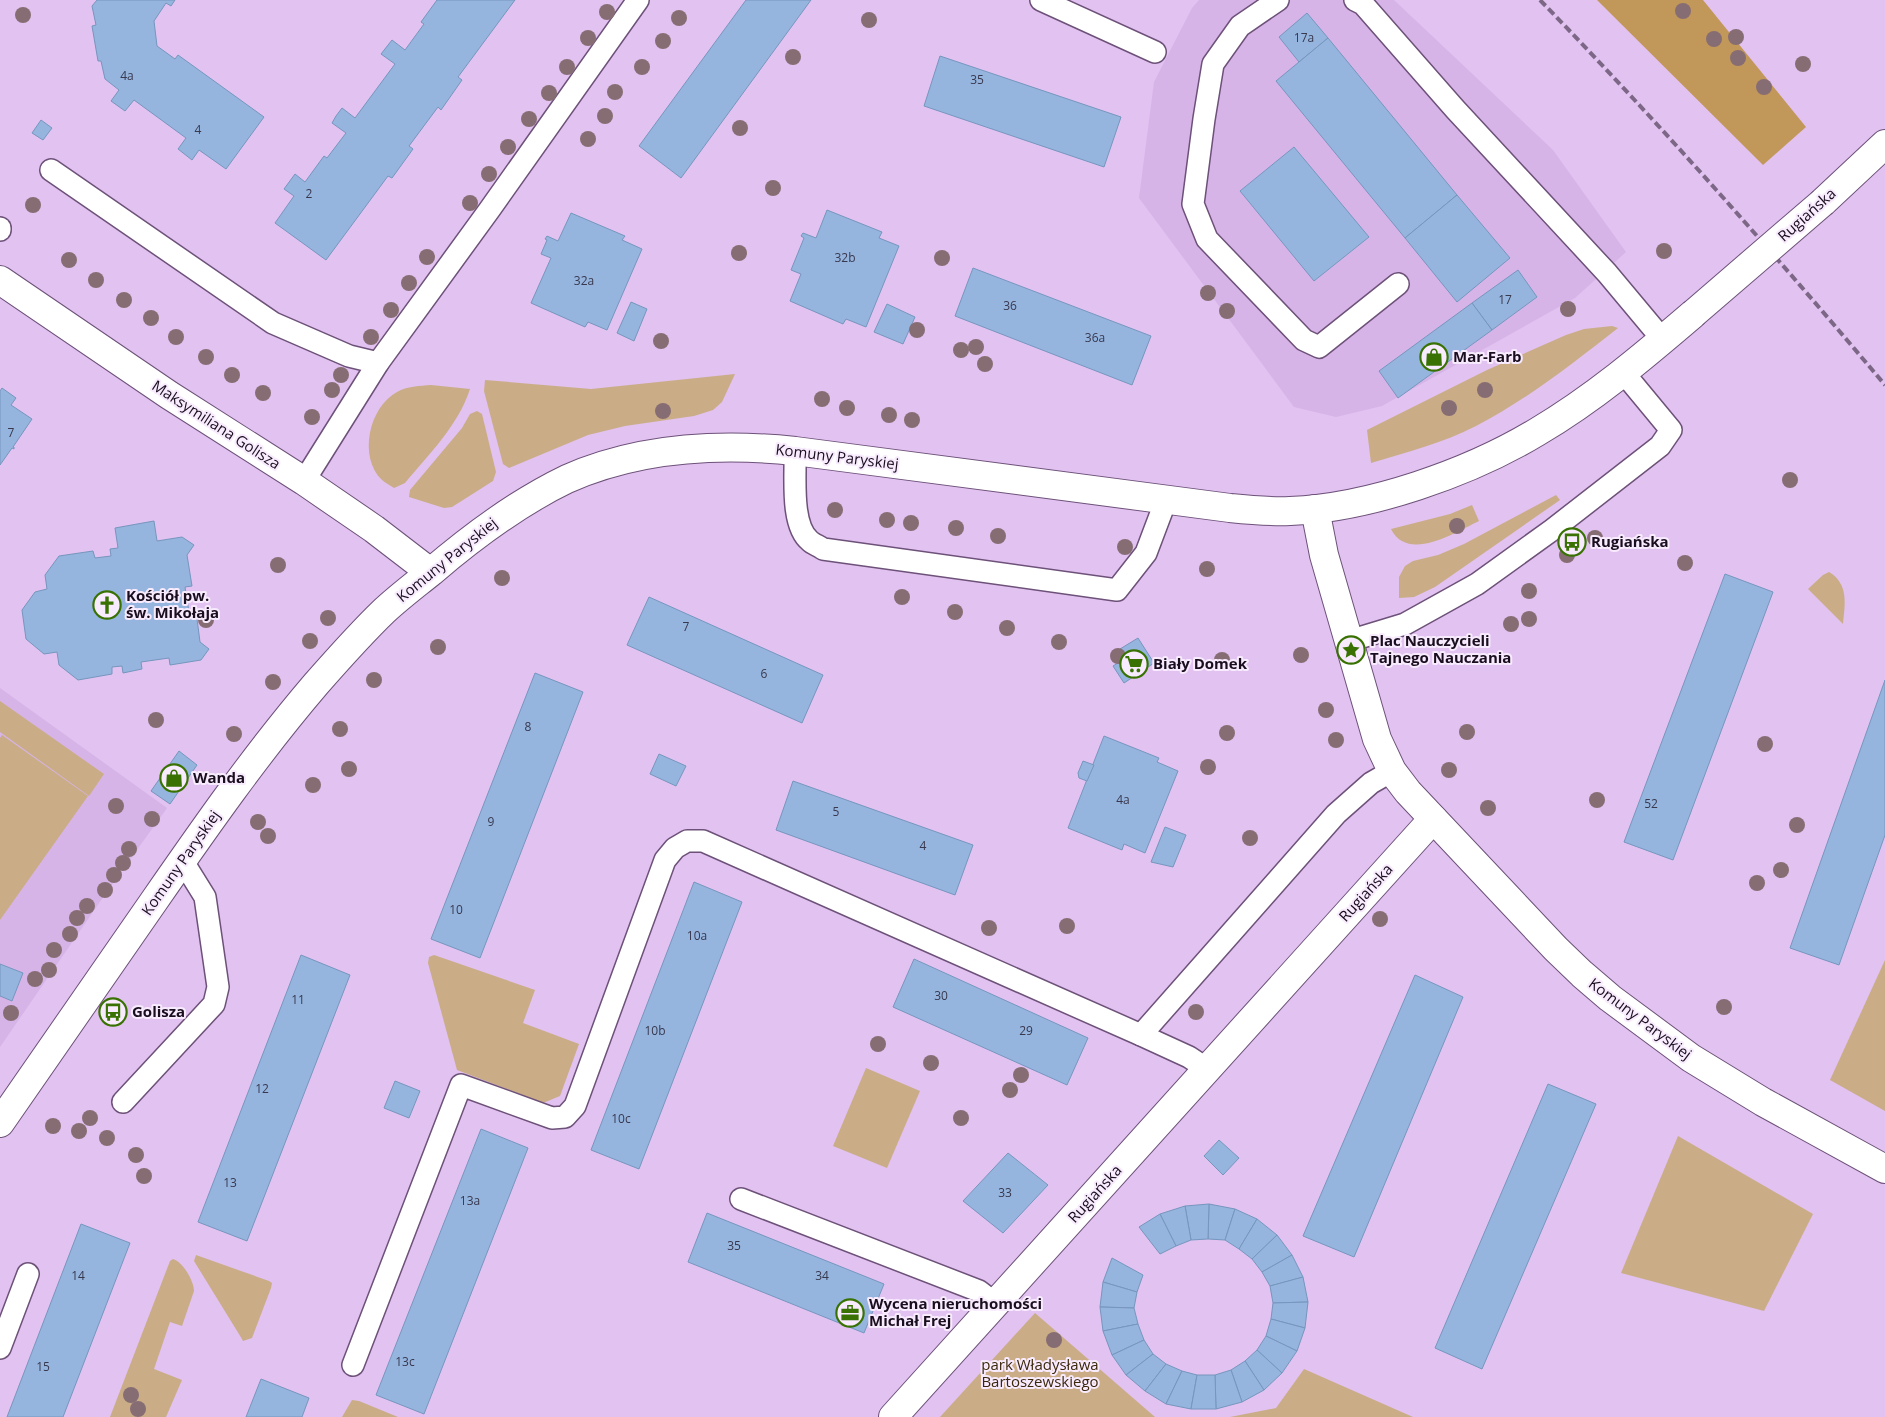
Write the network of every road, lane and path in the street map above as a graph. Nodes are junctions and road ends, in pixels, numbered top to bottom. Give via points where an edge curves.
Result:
1 (638, 0) edge
2 (1041, 0) edge
3 (1278, 0) edge
4 (1355, 0) edge
5 (1156, 52) dead end
6 (1885, 144) edge
7 (51, 170) dead end
8 (0, 280) edge
9 (1398, 284) dead end
10 (1663, 340) junction
11 (378, 363) junction
12 (1623, 372) junction
13 (795, 451) junction
14 (304, 480) junction
15 (1166, 500) junction
16 (1315, 509) junction
17 (430, 572) junction
18 (1348, 641) junction
19 (1392, 771) junction
20 (1433, 819) junction
21 (182, 860) junction
22 (1141, 1035) junction
23 (1207, 1070) junction
24 (123, 1102) dead end
25 (0, 1123) edge
26 (1885, 1169) edge
27 (740, 1199) dead end
28 (28, 1274) dead end
29 (996, 1304) junction
30 (0, 1348) edge
31 (353, 1365) dead end
32 (893, 1417) edge

1 - 11 lane
2 - 5 lane
3 - 9 lane via 1240,26 1213,64 1194,204 1207,239 1304,340 1319,347
4 - 10 lane via 1363,4
6 - 10 street, Rugiańska, bridge
7 - 11 lane via 273,323 348,356
8 - 14 street, Maksymiliana Golisza via 192,410
10 - 12 street, Rugiańska
11 - 14 lane
12 - 16 street, Rugiańska via 1537,432 1473,465 1406,489
12 - 18 lane via 1671,430 1660,446 1477,584 1405,624
13 - 15 street, Komuny Paryskiej
13 - 15 lane via 800,528 809,541 824,549 1117,590 1146,553
13 - 17 street, Komuny Paryskiej via 702,447 650,454 596,468 517,507 468,540
14 - 17 street, Maksymiliana Golisza
15 - 16 street, Komuny Paryskiej via 1253,510
16 - 18 street
17 - 21 street, Komuny Paryskiej via 384,612 336,661 263,748
18 - 19 street via 1377,739
19 - 20 street
19 - 22 lane via 1371,783 1336,814
20 - 23 street, Rugiańska
20 - 26 street, Komuny Paryskiej via 1556,949 1610,998 1691,1058
21 - 24 lane via 205,897 218,987 214,1004
21 - 25 street, Komuny Paryskiej
22 - 23 lane via 1190,1057
22 - 31 lane via 704,841 687,841 675,848 665,860 575,1106 565,1116 552,1118 462,1085
23 - 29 street, Rugiańska
27 - 29 lane via 979,1291
28 - 30 lane
29 - 32 street, Rugiańska

